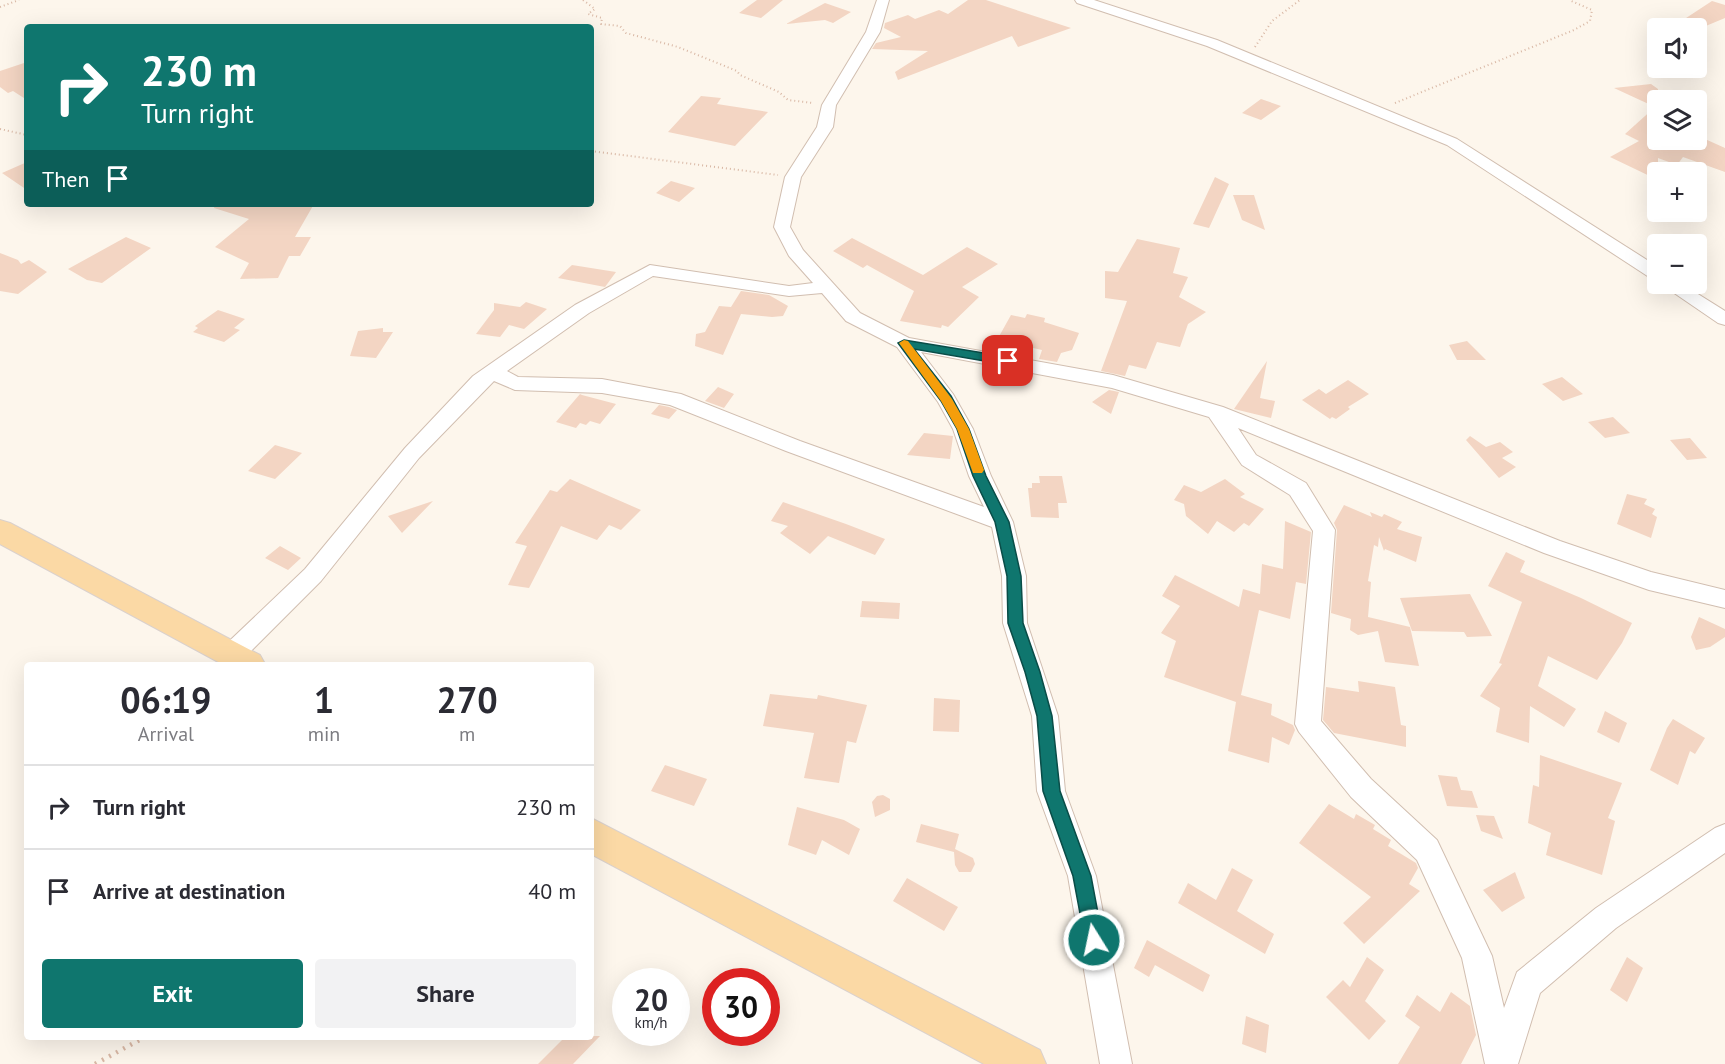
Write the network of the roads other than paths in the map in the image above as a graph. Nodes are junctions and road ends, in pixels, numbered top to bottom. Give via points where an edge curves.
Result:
1 (883, 0) edge
2 (1081, 0) edge
3 (1647, 268) edge
4 (828, 287) junction
5 (1686, 294) edge
6 (1725, 319) edge
7 (904, 343) junction
8 (493, 372) junction
9 (1216, 412) junction
10 (1002, 522) junction
11 (0, 531) edge
12 (1725, 599) edge
13 (240, 660) edge
14 (594, 837) edge
15 (1725, 837) edge
16 (1026, 1064) edge
17 (1116, 1064) edge
18 (1501, 1064) edge

1 - 4 street via 873,32 829,105 825,127 793,177 782,227 795,252
2 - 3 street via 1212,43 1452,142
4 - 7 street via 854,317
4 - 8 street via 789,291 650,270 582,309
5 - 6 street
7 - 9 street via 1113,382
7 - 10 street via 963,429
8 - 10 street via 515,383 602,386 674,399
8 - 13 street via 412,453
9 - 12 street via 1552,547 1649,581
9 - 18 street via 1249,460 1298,489 1324,530 1308,723 1361,788 1427,850 1477,956
10 - 17 street via 1014,576 1015,623 1044,716 1052,791 1082,876
11 - 13 main road
14 - 16 main road
15 - 18 street via 1606,918 1528,983

